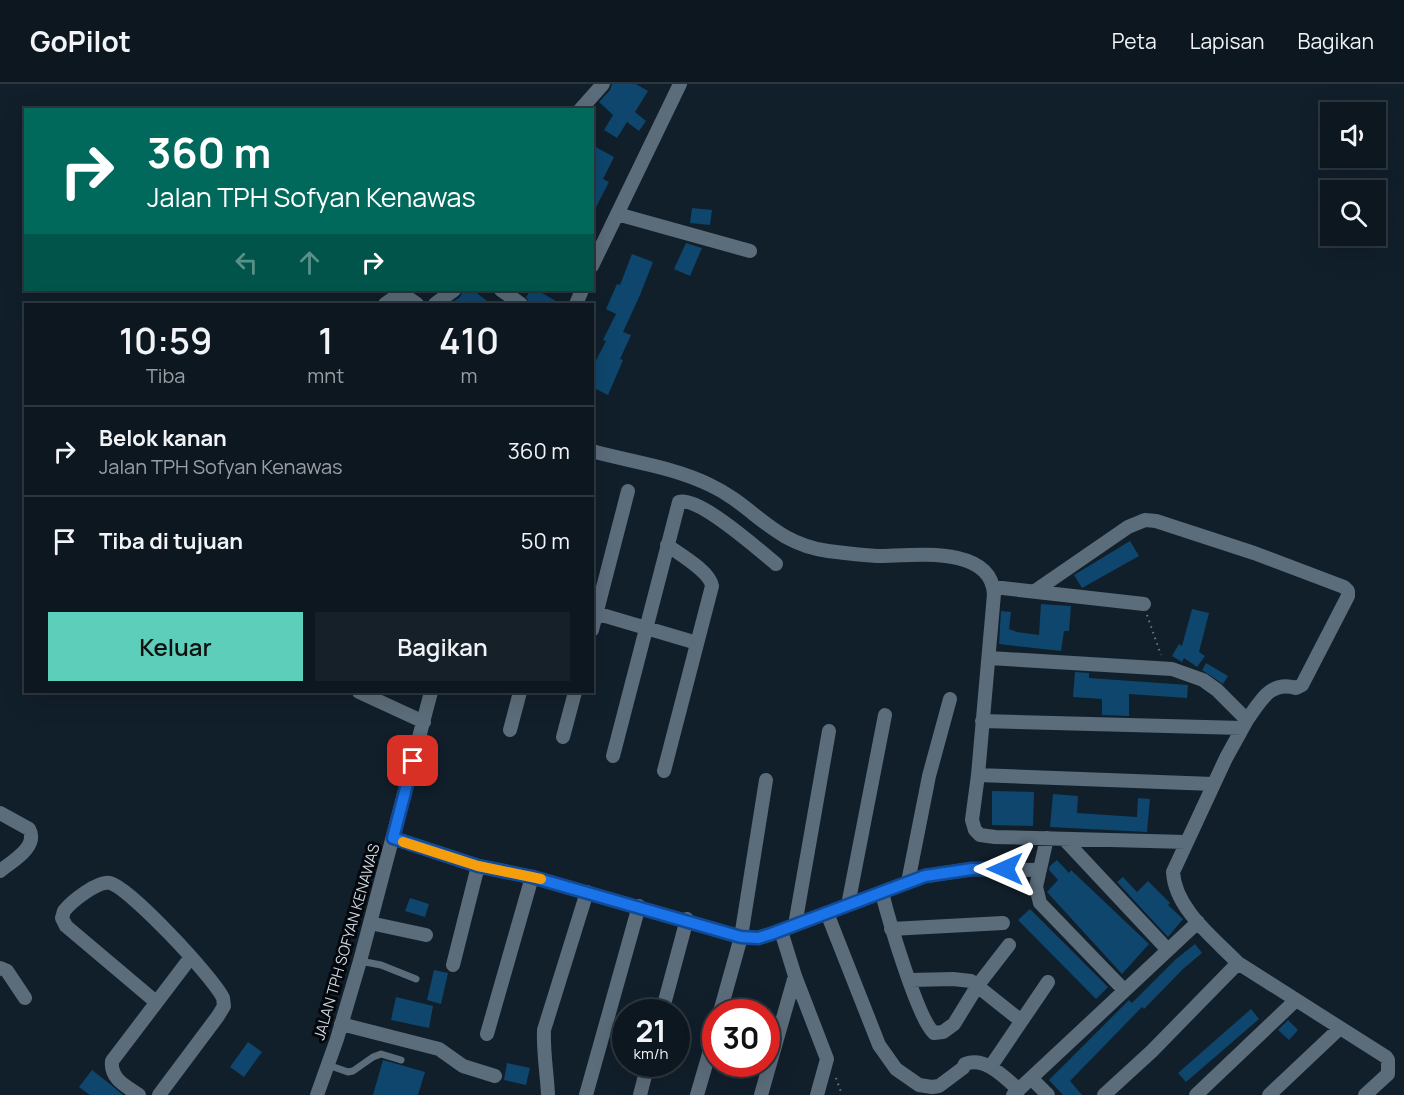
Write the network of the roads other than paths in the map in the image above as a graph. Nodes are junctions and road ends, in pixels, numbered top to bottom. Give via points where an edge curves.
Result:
1 (603, 84) edge
2 (680, 84) edge
3 (582, 108) edge
4 (617, 214) junction
5 (750, 251) dead end
6 (594, 262) edge
7 (453, 291) edge
8 (502, 291) edge
9 (386, 303) edge
10 (416, 303) edge
11 (436, 303) edge
12 (520, 303) edge
13 (594, 452) edge
14 (628, 491) dead end
15 (667, 545) junction
16 (776, 564) dead end
17 (993, 586) junction
18 (1035, 591) junction
19 (1144, 604) road end
20 (595, 613) edge
21 (646, 627) junction
22 (697, 643) junction
23 (989, 658) junction
24 (361, 693) edge
25 (431, 693) edge
26 (520, 693) edge
27 (575, 693) edge
28 (950, 699) dead end
29 (885, 714) dead end
30 (982, 721) junction
31 (424, 722) junction
32 (1245, 724) junction
33 (510, 730) dead end
34 (829, 731) dead end
35 (562, 737) dead end
36 (613, 756) dead end
37 (664, 771) dead end
38 (978, 775) junction
39 (766, 780) dead end
40 (1213, 784) junction
41 (0, 813) edge
42 (393, 838) junction
43 (1047, 838) junction
44 (1064, 839) junction
45 (1186, 842) junction
46 (478, 866) junction
47 (1040, 870) junction
48 (0, 871) edge
49 (532, 877) junction
50 (908, 882) junction
51 (587, 892) junction
52 (882, 893) junction
53 (848, 905) junction
54 (639, 906) junction
55 (826, 914) junction
56 (687, 919) junction
57 (1197, 922) junction
58 (370, 923) junction
59 (1003, 923) dead end
60 (795, 925) junction
61 (891, 928) junction
62 (781, 931) junction
63 (426, 935) dead end
64 (741, 937) junction
65 (1009, 945) dead end
66 (1167, 949) junction
67 (191, 957) junction
68 (360, 961) junction
69 (1238, 963) junction
70 (453, 965) dead end
71 (0, 968) edge
72 (795, 976) junction
73 (416, 979) dead end
74 (910, 980) junction
75 (1048, 982) dead end
76 (978, 985) junction
77 (1124, 990) junction
78 (25, 998) dead end
79 (665, 999) edge
80 (724, 999) edge
81 (1296, 1000) junction
82 (156, 1002) junction
83 (1020, 1020) junction
84 (341, 1024) junction
85 (1340, 1028) junction
86 (487, 1034) dead end
87 (401, 1060) dead end
88 (328, 1065) junction
89 (991, 1066) junction
90 (495, 1076) dead end
91 (644, 1077) edge
92 (702, 1077) edge
93 (1031, 1078) junction
94 (935, 1090) edge
95 (1016, 1092) edge
96 (139, 1095) edge
97 (159, 1095) edge
98 (317, 1095) edge
99 (548, 1095) edge
100 (586, 1095) edge
101 (639, 1095) edge
102 (697, 1095) edge
103 (761, 1095) edge
104 (817, 1095) edge
105 (1047, 1095) edge
106 (1104, 1095) edge
107 (1196, 1095) edge
108 (1269, 1095) edge
109 (1365, 1095) edge

1 - 3 street
2 - 4 street
4 - 5 street
4 - 6 street
7 - 11 street
8 - 12 street
9 - 10 street via 405,295
13 - 17 street via 680,473 713,486 774,531 807,547 860,555 958,558 980,567
14 - 20 street
15 - 16 street via 679,502 686,501 710,512
15 - 21 street
15 - 22 street via 712,581
17 - 18 street
17 - 23 street
18 - 19 street
18 - 32 street via 1128,527 1145,520 1254,552 1344,587 1348,596 1302,685 1272,690
20 - 21 street
21 - 22 street
21 - 36 street
22 - 37 street
23 - 30 street
23 - 32 street via 1172,669 1217,690
24 - 31 street
25 - 31 street, JALAN TPH SOFYAN KENAWAS
26 - 33 street
27 - 35 street
28 - 50 street via 929,776
29 - 53 street
30 - 32 street
30 - 38 street
31 - 42 street, JALAN TPH SOFYAN KENAWAS
32 - 40 street
34 - 60 street
38 - 40 street
38 - 43 street via 972,819 980,835
39 - 64 street
40 - 45 street
41 - 48 street via 29,830 32,839
42 - 46 street
42 - 58 street, JALAN TPH SOFYAN KENAWAS
43 - 44 street
43 - 47 street
44 - 45 street
44 - 66 street
45 - 57 street via 1173,872 1174,882
46 - 49 street
46 - 70 street
47 - 50 street via 972,869
47 - 77 street via 1036,892 1040,903
49 - 51 street
49 - 86 street
50 - 52 street
51 - 54 street
51 - 99 street via 544,1030
52 - 53 street
52 - 61 street
53 - 55 street
54 - 56 street
54 - 100 street
55 - 60 street
55 - 94 street via 887,1059 919,1085
56 - 64 street
56 - 79 street
57 - 66 street
57 - 69 street
58 - 63 street
58 - 68 street, JALAN TPH SOFYAN KENAWAS
59 - 61 street
60 - 62 street
61 - 74 street
62 - 64 street via 758,938
62 - 72 street
64 - 80 street
65 - 76 street
66 - 77 street
67 - 82 street
67 - 82 street via 147,911 110,883 94,886 67,907 62,918 66,926
67 - 97 street via 222,994 224,1006
68 - 73 lane via 381,964
68 - 84 street, JALAN TPH SOFYAN KENAWAS
69 - 81 street
69 - 106 street
71 - 78 street via 7,971
72 - 103 street
72 - 104 street via 827,1059
74 - 76 street via 962,979
74 - 76 street via 934,1033 954,1024
75 - 83 street
76 - 83 street
77 - 93 street
81 - 85 street
81 - 107 street
82 - 96 street via 112,1061 115,1077
83 - 89 street
84 - 88 street, JALAN TPH SOFYAN KENAWAS
84 - 90 street via 439,1049 463,1066
85 - 108 street
85 - 109 street via 1388,1060 1388,1074
87 - 88 lane via 381,1054 348,1072
88 - 98 street, JALAN TPH SOFYAN KENAWAS
89 - 94 street via 970,1062
89 - 95 street
91 - 101 street
92 - 102 street
93 - 95 street
93 - 105 street

